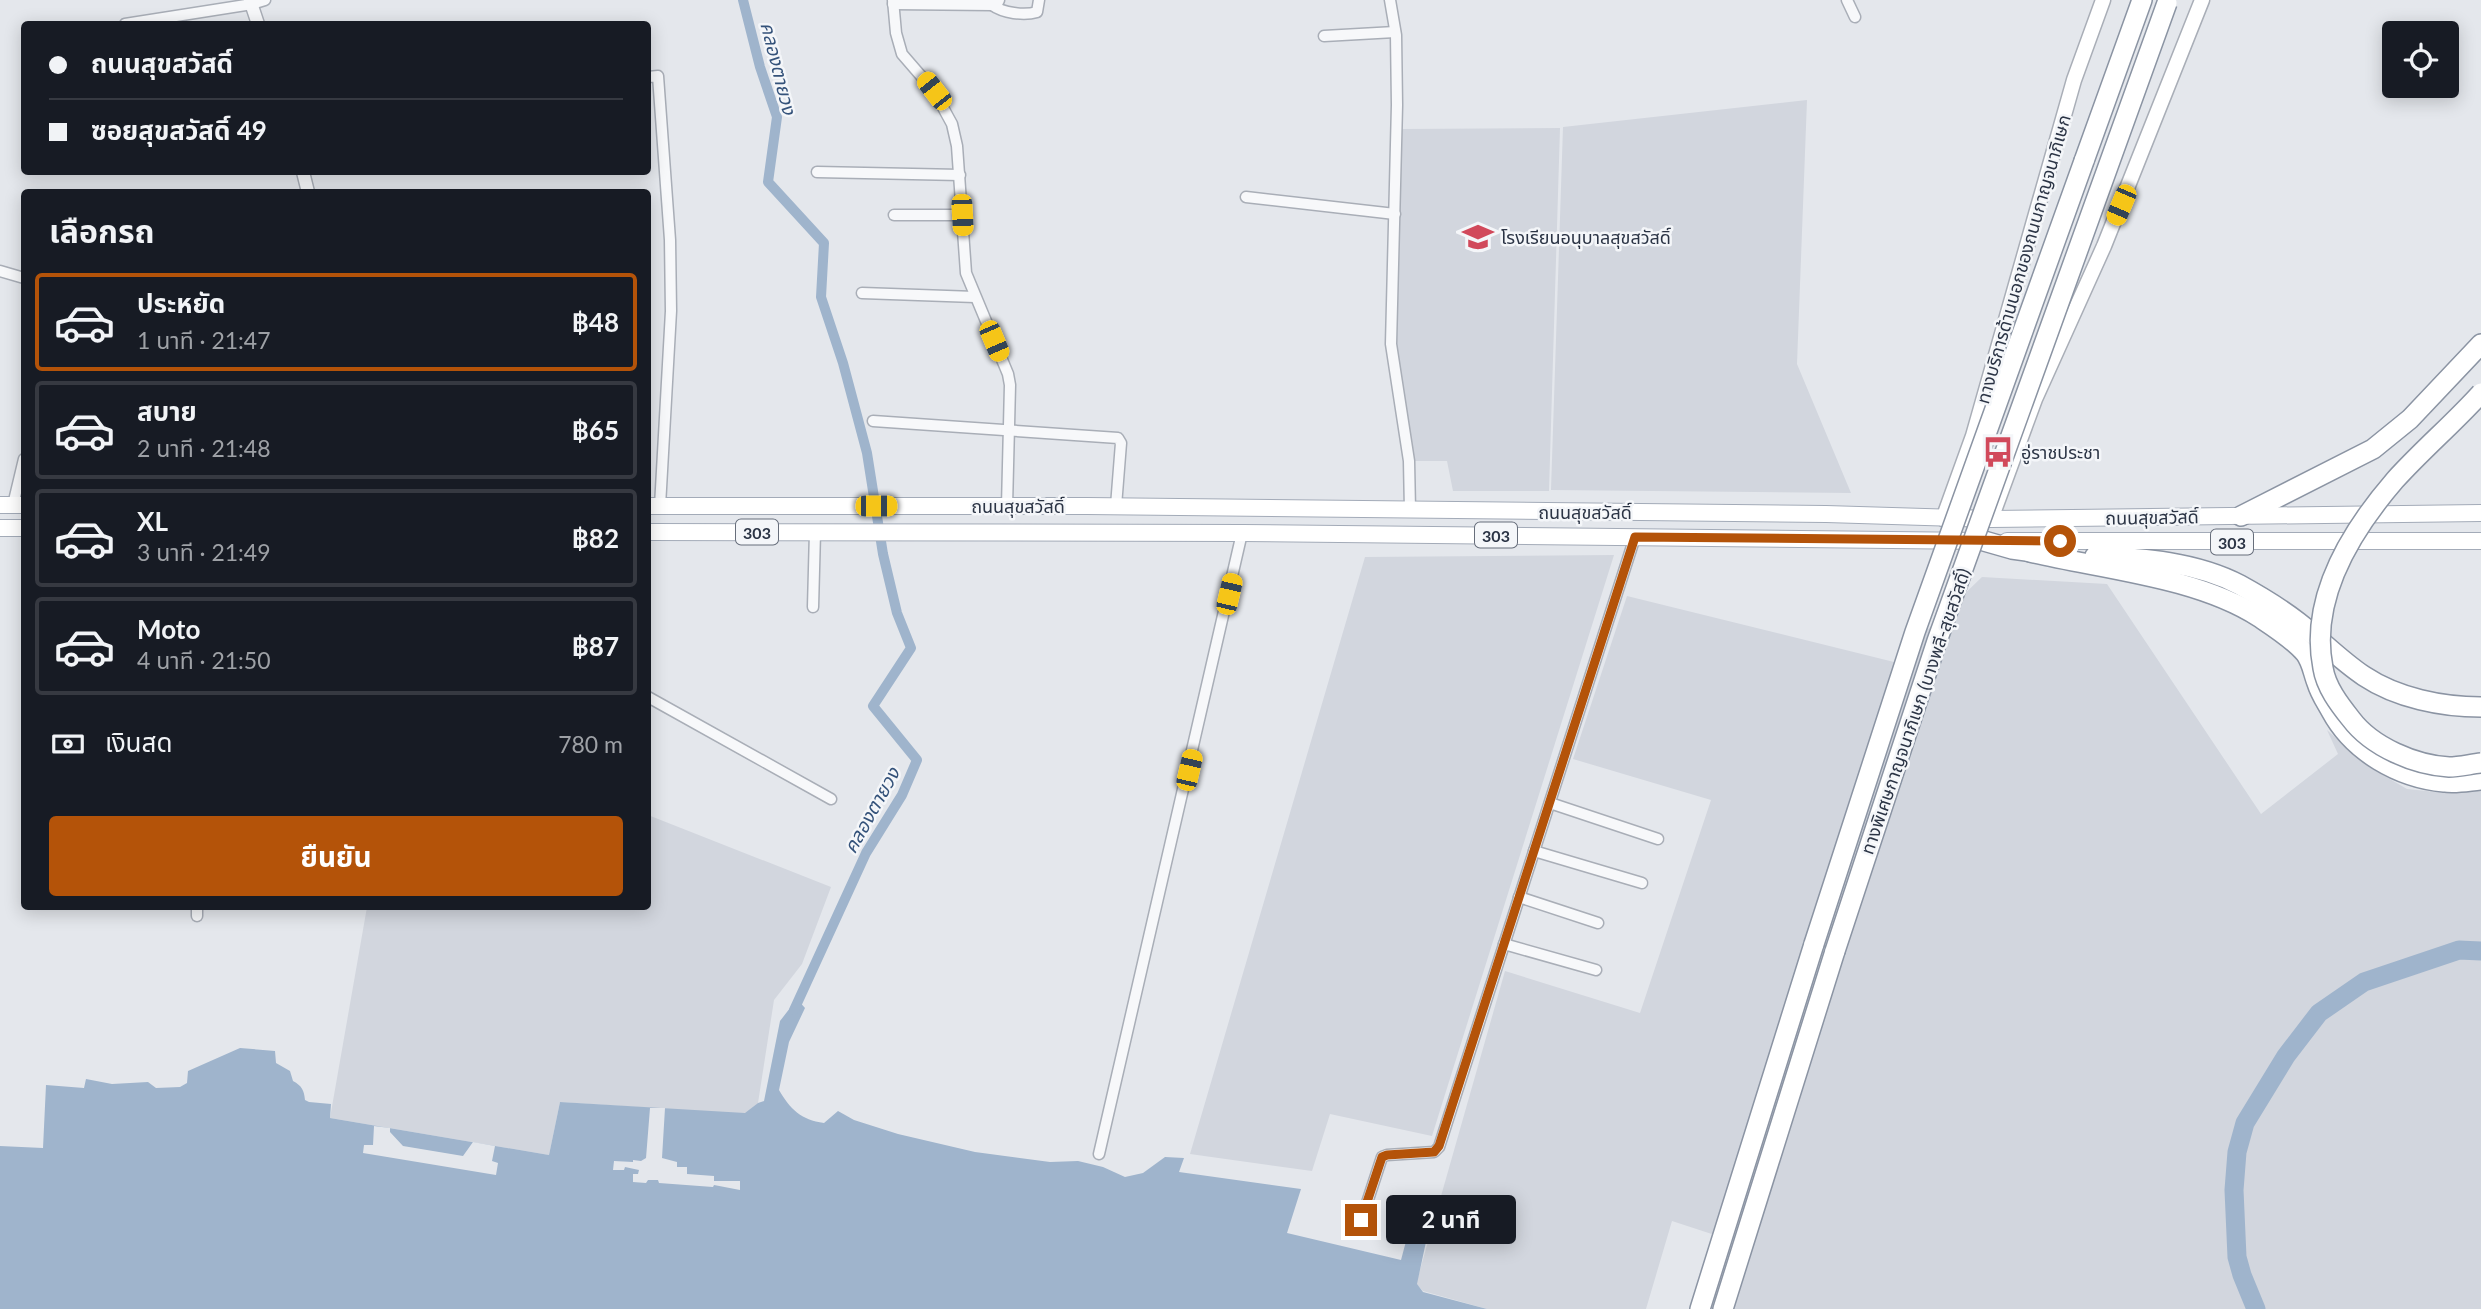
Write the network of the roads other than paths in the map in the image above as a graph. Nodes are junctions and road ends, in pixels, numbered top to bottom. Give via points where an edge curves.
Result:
1 (265, 0) edge
2 (1039, 0) edge
3 (1390, 0) edge
4 (1847, 0) edge
5 (2103, 0) edge
6 (2128, 0) edge
7 (2142, 0) edge
8 (2202, 0) edge
9 (2168, 1) edge
10 (251, 2) edge
11 (893, 2) edge
12 (996, 3) edge
13 (1855, 17) dead end
14 (142, 21) edge
15 (257, 21) edge
16 (1395, 32) junction
17 (1324, 36) dead end
18 (2119, 66) junction
19 (651, 77) edge
20 (817, 172) dead end
21 (960, 176) junction
22 (1246, 197) dead end
23 (1395, 214) junction
24 (894, 215) dead end
25 (962, 215) junction
26 (0, 271) edge
27 (21, 277) edge
28 (862, 293) dead end
29 (975, 297) junction
30 (2481, 344) edge
31 (2481, 393) edge
32 (873, 421) dead end
33 (1009, 430) junction
34 (21, 470) edge
35 (12, 505) edge
36 (654, 506) edge
37 (1007, 506) junction
38 (1116, 506) junction
39 (1410, 510) junction
40 (2481, 513) edge
41 (2241, 516) junction
42 (1943, 519) junction
43 (1991, 519) junction
44 (0, 528) edge
45 (21, 528) edge
46 (651, 532) edge
47 (815, 532) junction
48 (1008, 532) junction
49 (1242, 533) junction
50 (1635, 537) junction
51 (1984, 541) junction
52 (2481, 541) edge
53 (2030, 552) junction
54 (813, 607) dead end
55 (651, 698) edge
56 (2481, 707) edge
57 (2481, 763) edge
58 (2481, 780) edge
59 (831, 799) dead end
60 (1550, 803) junction
61 (1658, 839) dead end
62 (1534, 851) junction
63 (1642, 883) dead end
64 (1520, 897) junction
65 (1598, 923) dead end
66 (1504, 944) junction
67 (1596, 970) dead end
68 (1099, 1154) dead end
69 (1361, 1220) dead end
70 (1700, 1309) edge
71 (1723, 1309) edge

1 - 10 street
2 - 12 street via 1033,15 1007,12
3 - 16 street
4 - 13 street
5 - 42 main road, ทางบริการด้านนอกของถนนกาญจนาภิเษก via 2067,106 1973,436
6 - 18 highway
7 - 18 highway, ทางพิเศษกาญจนาภิเษก (บางพลี-สุขสวัสดิ์)
8 - 43 main road via 2108,236 2035,399
9 - 71 highway, ทางพิเศษกาญจนาภิเษก (บางพลี-สุขสวัสดิ์), bridge via 1937,641
10 - 14 street
10 - 15 street
11 - 12 street
11 - 21 street via 902,54 934,91 952,124
16 - 17 street
16 - 23 street
18 - 70 highway, ทางพิเศษกาญจนาภิเษก (บางพลี-สุขสวัสดิ์), bridge via 1915,632
19 - 36 street via 658,76 671,311
20 - 21 street
21 - 25 street
22 - 23 street
23 - 39 street via 1391,344 1409,461
24 - 25 street
25 - 29 street via 966,273
26 - 27 street
28 - 29 street
29 - 33 street via 1008,374
30 - 41 highway via 2410,419 2373,449
31 - 57 highway, bridge via 2395,480 2357,530 2336,567 2321,630 2323,669 2335,699 2356,727 2380,745 2416,761 2449,766
32 - 33 street
33 - 37 street
33 - 38 street via 1118,438
34 - 35 street
36 - 37 main road, ถนนสุขสวัสดิ์ / 303
37 - 38 main road, ถนนสุขสวัสดิ์ / 303
37 - 48 main road
38 - 39 main road, ถนนสุขสวัสดิ์ / 303
39 - 42 main road, ถนนสุขสวัสดิ์ / 303
40 - 41 main road, ถนนสุขสวัสดิ์ / 303
41 - 43 main road, ถนนสุขสวัสดิ์ / 303
42 - 43 main road, ถนนสุขสวัสดิ์ / 303
43 - 51 main road
44 - 45 main road
46 - 47 main road, ถนนสุขสวัสดิ์ / 303
47 - 48 main road, ถนนสุขสวัสดิ์ / 303
47 - 54 street
48 - 49 main road, ถนนสุขสวัสดิ์ / 303
49 - 50 main road, ถนนสุขสวัสดิ์ / 303
49 - 68 street
50 - 51 main road, ถนนสุขสวัสดิ์ / 303
50 - 60 street
51 - 52 main road, ถนนสุขสวัสดิ์ / 303
51 - 53 highway
53 - 56 highway via 2192,567 2269,602 2366,677 2440,704
53 - 58 highway via 2210,591 2232,602 2260,617 2307,656 2333,715 2362,750 2408,775 2446,783
55 - 59 street
60 - 61 street
60 - 62 street
62 - 63 street
62 - 64 street
64 - 65 street
64 - 66 street
66 - 67 street
66 - 69 street via 1439,1146 1434,1152 1382,1157

